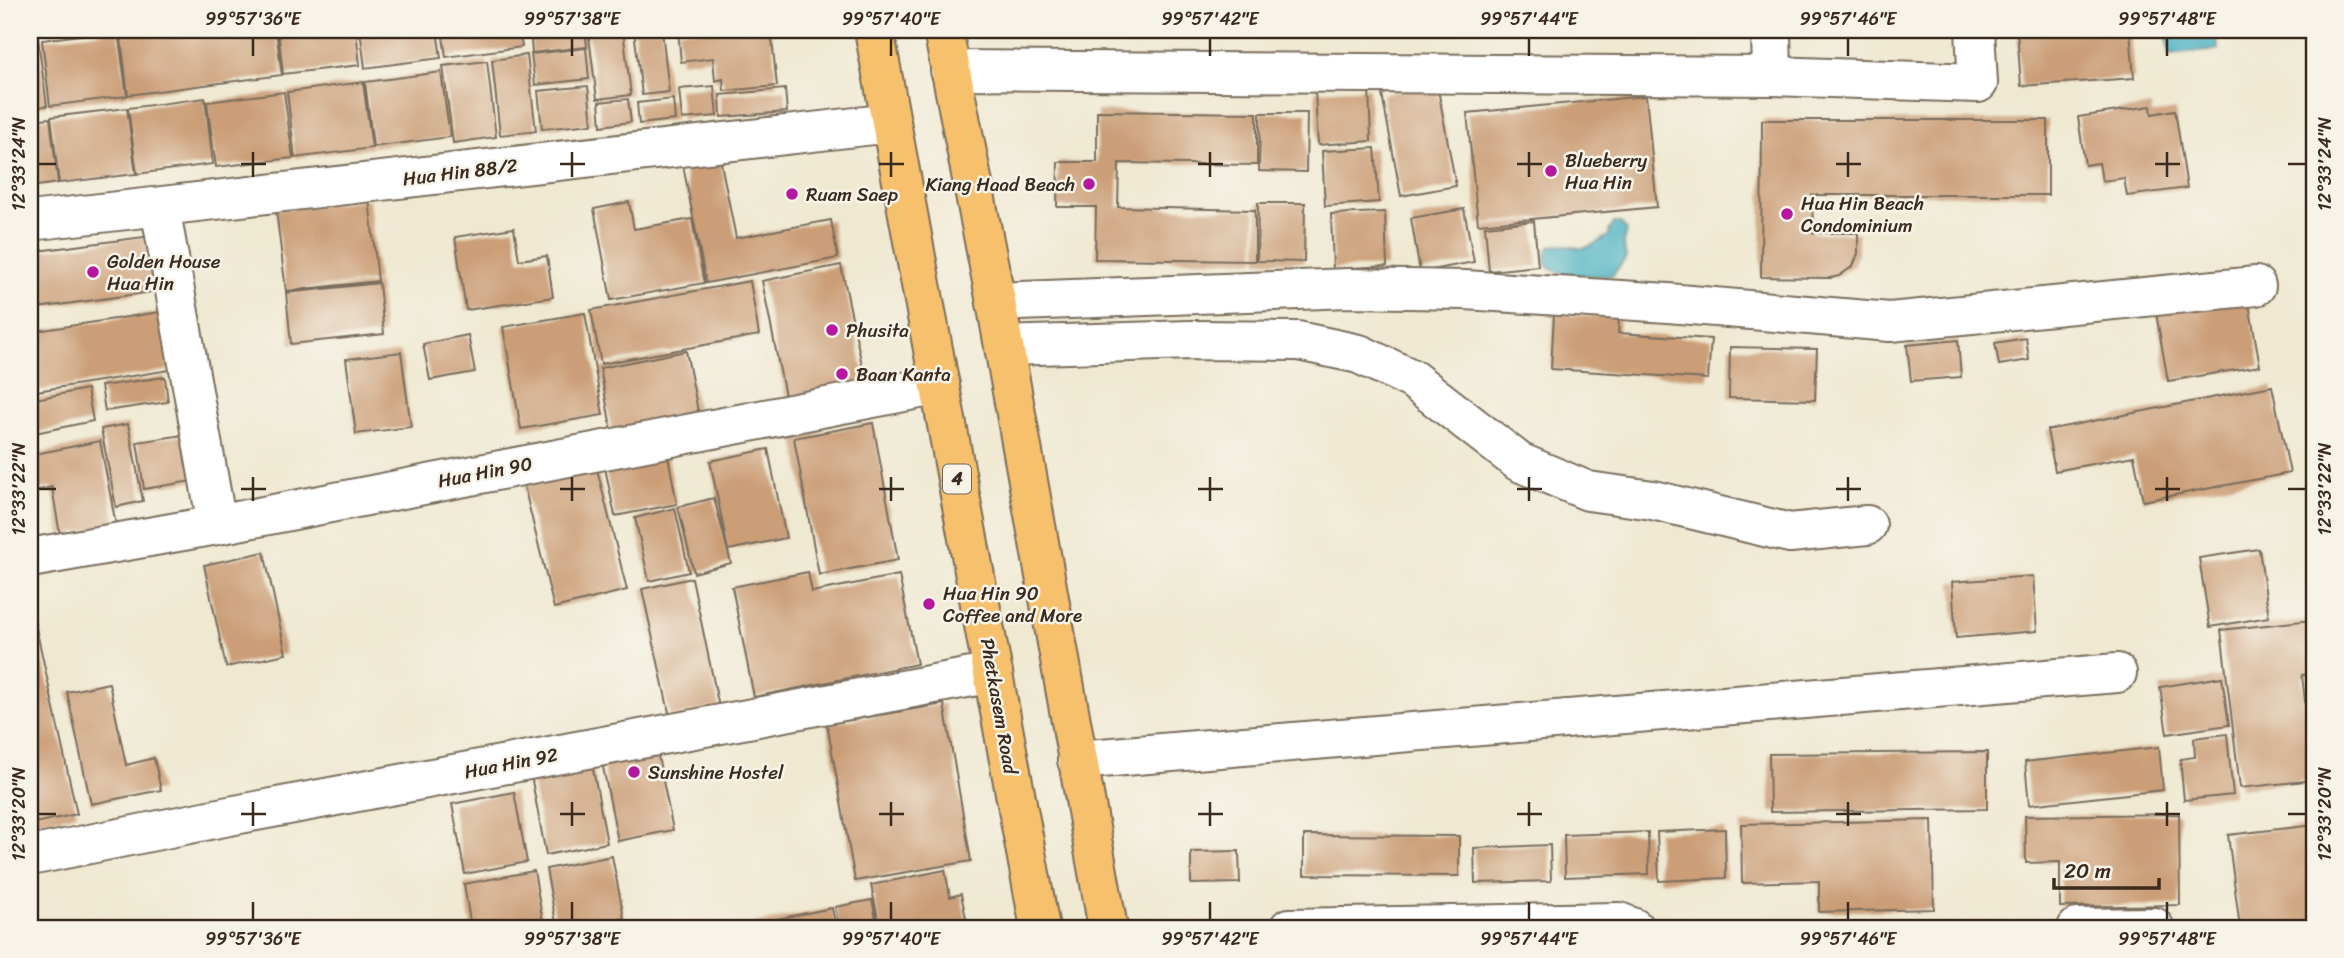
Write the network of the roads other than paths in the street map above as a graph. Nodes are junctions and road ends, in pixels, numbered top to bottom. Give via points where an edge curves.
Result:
1 (874, 30) edge
2 (943, 30) edge
3 (1771, 30) edge
4 (1975, 30) edge
5 (950, 70) junction
6 (1772, 76) junction
7 (891, 123) junction
8 (160, 207) junction
9 (30, 221) edge
10 (2256, 286) dead end
11 (996, 302) junction
12 (1004, 346) junction
13 (940, 385) junction
14 (217, 525) junction
15 (1867, 525) dead end
16 (30, 558) edge
17 (993, 673) junction
18 (2117, 673) dead end
19 (1077, 760) junction
20 (30, 856) edge
21 (2154, 927) edge
22 (1040, 928) edge
23 (1108, 928) edge
24 (1289, 928) edge
25 (1634, 928) edge
26 (2077, 928) edge

1 - 7 main road, Phetkasem Road / 4
2 - 5 main road
3 - 6 street
4 - 6 street via 1978,83
5 - 6 street
5 - 11 main road
7 - 8 street, Hua Hin 88/2
7 - 13 main road, Phetkasem Road / 4
8 - 9 street, Hua Hin 88/2
8 - 14 street
10 - 11 street via 1890,322 1465,290 1348,288
11 - 12 main road
12 - 15 street via 1298,341 1359,354 1412,379 1519,462 1588,491 1653,500 1790,533
12 - 19 main road
13 - 14 street, Hua Hin 90
13 - 17 main road, Phetkasem Road / 4
14 - 16 street, Hua Hin 90
17 - 20 street, Hua Hin 92
17 - 22 main road, Phetkasem Road / 4
18 - 19 street
19 - 23 main road
21 - 26 street
24 - 25 street via 1619,922

